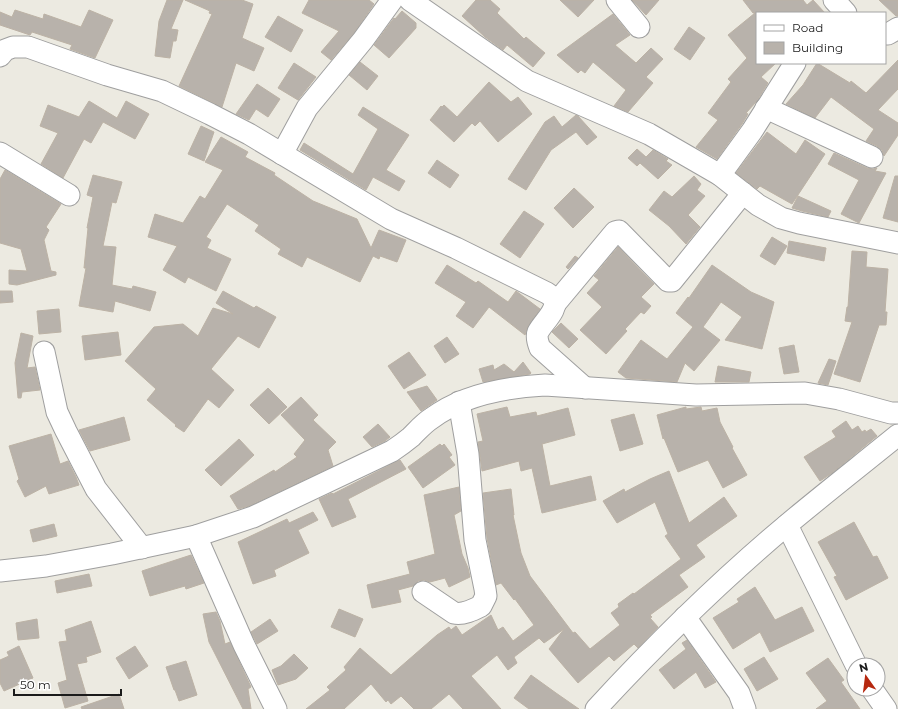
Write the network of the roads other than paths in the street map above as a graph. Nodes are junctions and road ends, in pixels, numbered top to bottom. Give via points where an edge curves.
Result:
1 (392, 0) edge
2 (410, 0) edge
3 (617, 0) edge
4 (638, 27) dead end
5 (898, 28) edge
6 (886, 34) edge
7 (4, 49) edge
8 (794, 64) edge
9 (766, 108) junction
10 (0, 153) edge
11 (282, 154) junction
12 (872, 157) dead end
13 (720, 175) junction
14 (743, 193) junction
15 (68, 195) dead end
16 (898, 244) edge
17 (555, 304) junction
18 (44, 352) dead end
19 (585, 388) junction
20 (458, 402) junction
21 (898, 413) edge
22 (898, 435) edge
23 (787, 525) junction
24 (196, 536) junction
25 (142, 548) junction
26 (0, 570) edge
27 (423, 592) dead end
28 (685, 617) junction
29 (852, 657) edge
30 (878, 697) edge
31 (276, 709) edge
32 (596, 709) edge
33 (745, 709) edge
34 (886, 709) edge

1 - 11 street via 307,108
2 - 13 street via 527,81 649,134
3 - 4 street
5 - 6 street
7 - 11 street via 28,47 106,75 162,91 249,134
8 - 9 street
9 - 12 street
9 - 13 street
10 - 15 street
11 - 17 street via 391,219 547,293 554,298
13 - 14 street
14 - 16 street via 758,205 799,224
14 - 17 street via 672,281 668,281 619,231 615,232
17 - 19 street via 538,333 540,348
18 - 25 street via 57,412 66,432 96,489
19 - 20 street via 524,386 474,396
19 - 21 street via 696,395 805,392
20 - 24 street via 430,419 392,452 253,517
20 - 27 street via 468,454 474,540 486,596 481,606 458,614
22 - 23 street
23 - 28 street
23 - 29 street
24 - 25 street
24 - 31 street via 244,645
25 - 26 street via 46,566
28 - 32 street
28 - 33 street via 739,693
30 - 34 street

